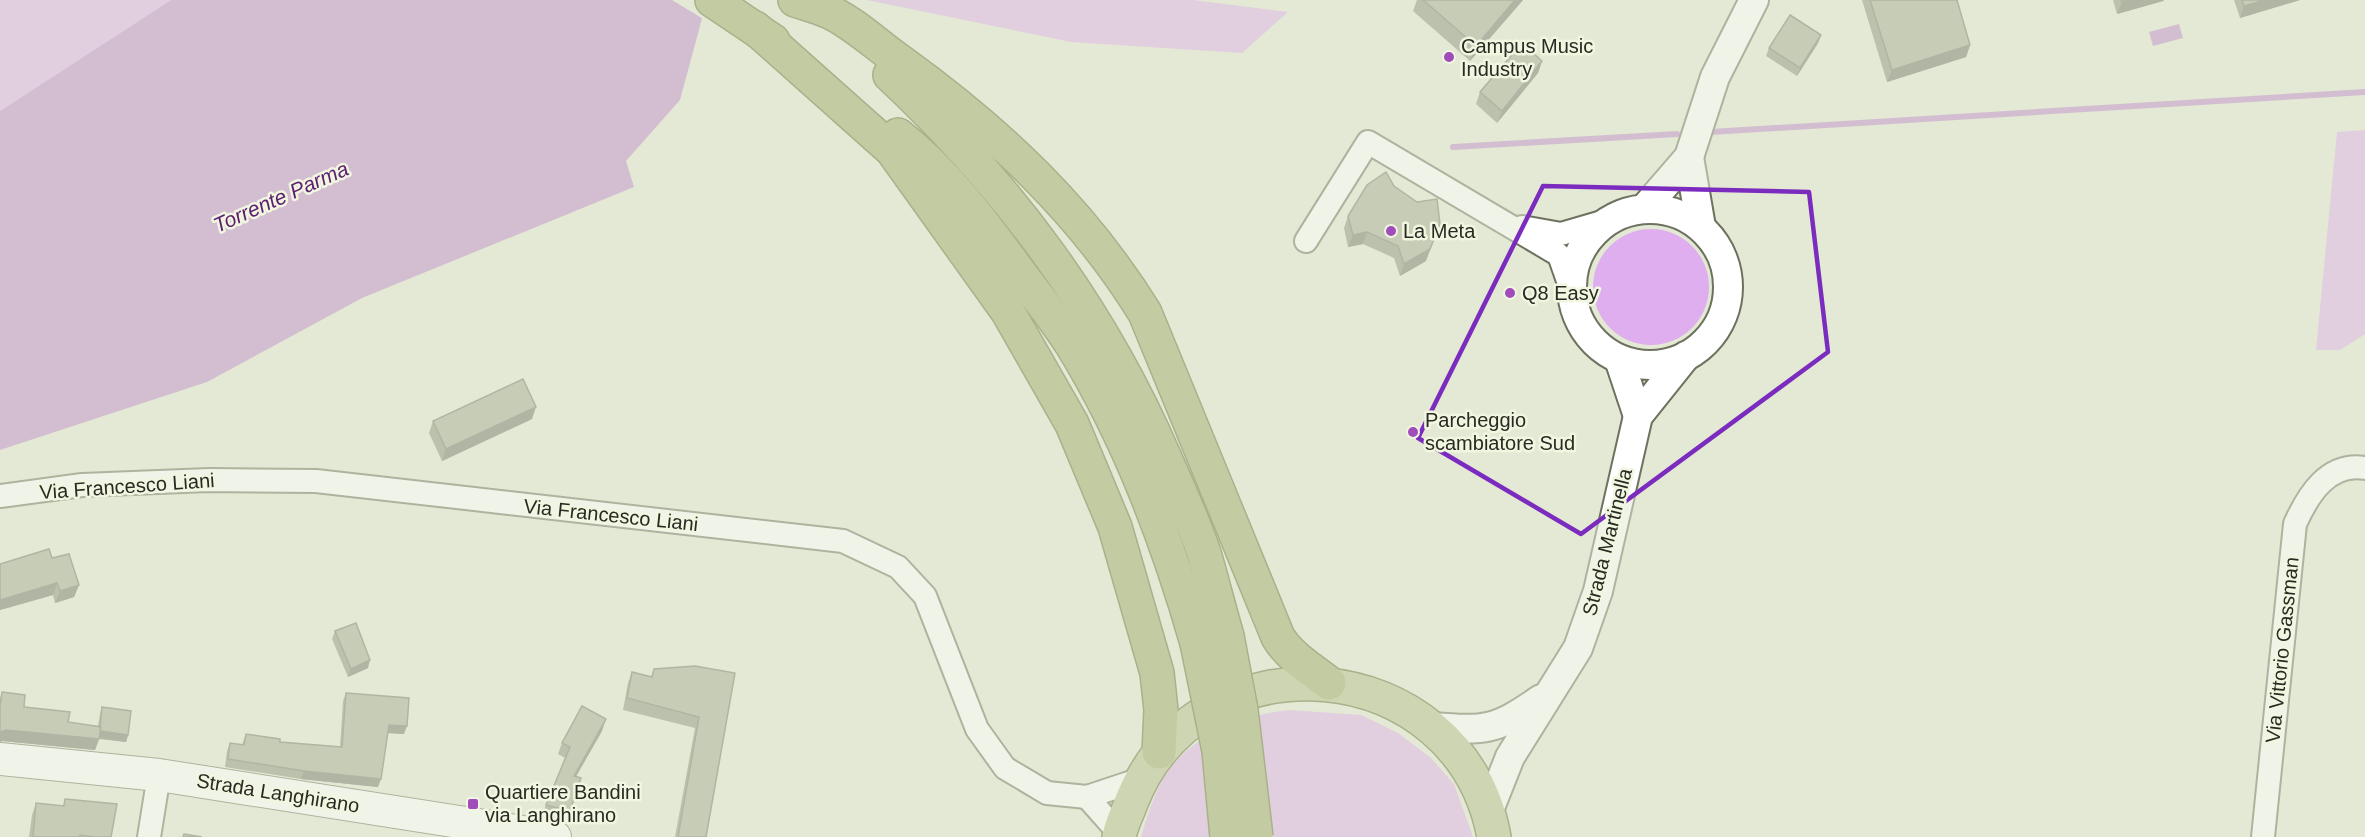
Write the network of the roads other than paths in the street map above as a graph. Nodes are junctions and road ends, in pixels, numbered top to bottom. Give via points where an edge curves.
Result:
1 (794, 0) edge
2 (1754, 0) edge
3 (718, 3) edge
4 (755, 28) junction
5 (1689, 157) junction
6 (1644, 209) junction
7 (1609, 220) junction
8 (1509, 225) junction
9 (1701, 227) junction
10 (1306, 241) dead end
11 (1573, 295) junction
12 (1686, 356) junction
13 (1619, 359) junction
14 (1638, 416) junction
15 (2365, 468) edge
16 (0, 496) edge
17 (1212, 640) junction
18 (1329, 683) junction
19 (1547, 694) junction
20 (1432, 727) junction
21 (1159, 752) junction
22 (0, 759) edge
23 (159, 775) junction
24 (1141, 779) junction
25 (1087, 797) junction
26 (1492, 823) edge
27 (1119, 835) edge
28 (149, 837) edge
29 (555, 837) edge
30 (1227, 837) edge
31 (1256, 837) edge
32 (2263, 837) edge

1 - 17 highway via 887,73 929,112 1027,222 1073,287 1117,358 1176,482 1203,552
1 - 18 highway via 831,12 959,104 1019,156 1066,205 1145,313 1278,637 1298,660
2 - 5 street, Strada Martinella via 1715,77
3 - 4 highway
4 - 17 highway via 836,85 914,148 981,220 1072,345 1122,438 1168,549
4 - 21 highway via 892,150 1008,312 1072,424 1116,527 1157,673 1161,710
5 - 6 street, Strada Martinella
5 - 9 street, Strada Martinella
6 - 7 street, Strada Martinella
6 - 9 street, Strada Martinella via 1684,216
7 - 8 street via 1561,234
7 - 11 street, Strada Martinella via 1592,234 1580,252 1573,273
8 - 10 street via 1368,142
8 - 11 street via 1559,255
9 - 12 street, Strada Martinella via 1717,246 1726,270 1728,296 1721,320 1706,341
11 - 13 street, Strada Martinella via 1587,333
12 - 13 street, Strada Martinella via 1665,364 1642,365
12 - 14 street, Strada Martinella
13 - 14 street
14 - 19 street, Strada Martinella via 1598,591 1578,648
15 - 32 street, Via Vittorio Gassman via 2354,466 2329,475 2308,495 2295,524
16 - 25 street, Via Francesco Liani via 82,485 209,480 316,482 843,541 898,567 925,596 977,729 1005,768 1047,793
17 - 30 highway, bridge
17 - 31 highway, bridge via 1241,710
18 - 20 main road via 1366,691 1401,706
18 - 21 main road via 1281,684 1236,696 1194,719
19 - 20 street, Strada Martinella via 1512,720 1480,730
19 - 26 street, Strada Martinella via 1510,757
20 - 26 main road via 1456,751 1475,779
21 - 24 main road
22 - 23 main road, Strada Langhirano
23 - 28 street
23 - 29 main road, Strada Langhirano
24 - 25 street, Via Francesco Liani
24 - 27 main road
25 - 27 street

